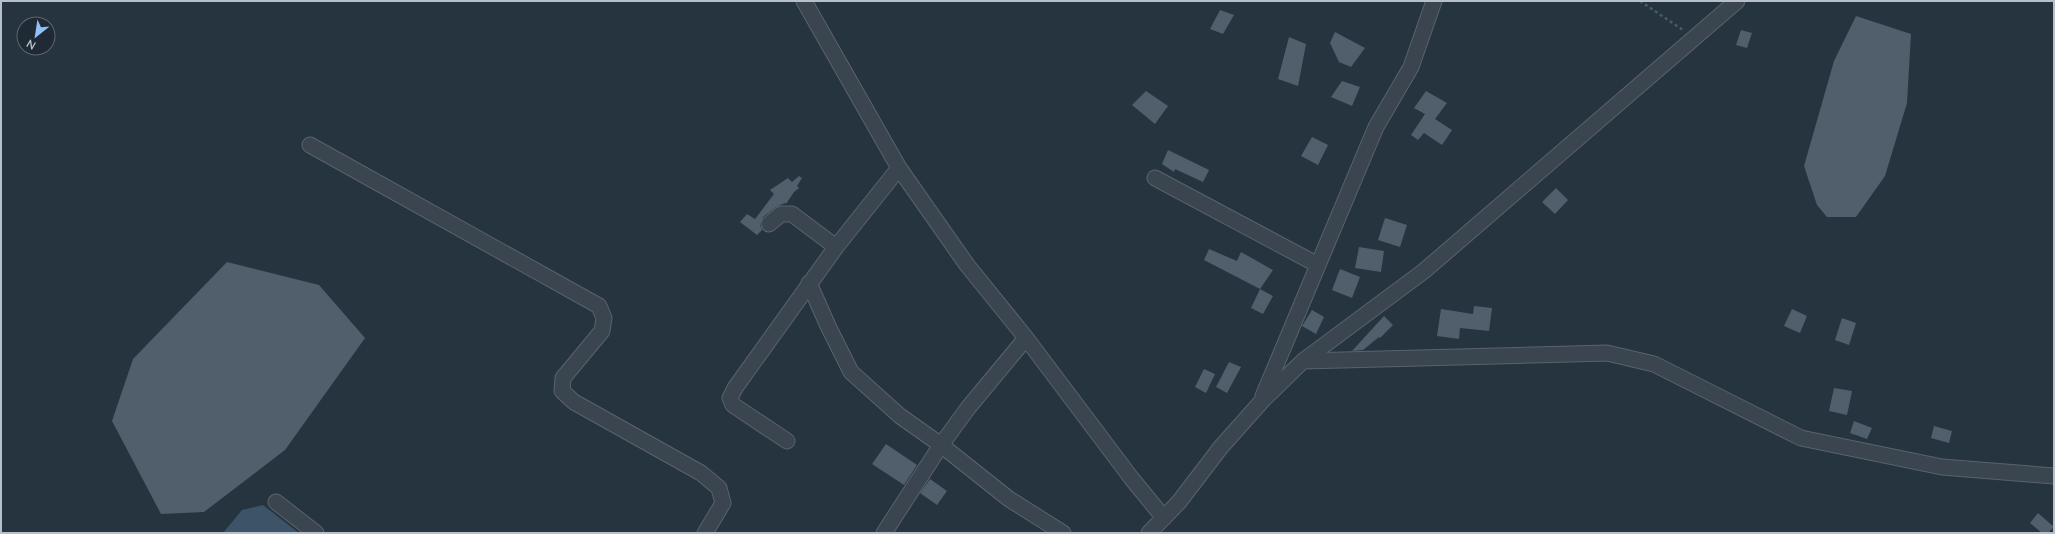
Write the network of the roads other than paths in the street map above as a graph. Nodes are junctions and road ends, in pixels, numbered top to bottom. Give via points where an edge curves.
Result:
1 (804, 1) edge
2 (1434, 1) edge
3 (1738, 1) edge
4 (310, 145) dead end
5 (899, 168) junction
6 (1155, 178) dead end
7 (769, 224) dead end
8 (836, 247) junction
9 (1318, 265) junction
10 (809, 283) junction
11 (1026, 338) junction
12 (1303, 361) junction
13 (1262, 401) junction
14 (787, 442) dead end
15 (941, 445) junction
16 (2054, 476) edge
17 (276, 502) dead end
18 (1164, 518) junction
19 (316, 533) edge
20 (705, 533) edge
21 (884, 533) edge
22 (1063, 533) edge
23 (1149, 533) edge

1 - 5 street
2 - 9 street via 1411,68 1376,127
3 - 12 street via 1424,271
4 - 20 street via 599,306 604,318 602,331 563,378 562,391 574,402 701,473 719,488 723,503
5 - 8 street
5 - 11 street via 967,265
6 - 9 street
7 - 8 street via 781,214 792,214
8 - 10 street
9 - 13 street
10 - 14 street via 730,398 732,405
10 - 15 street via 851,372 900,416
11 - 15 street
11 - 18 street
12 - 13 street
12 - 16 street via 1607,353 1654,364 1801,438 1942,467
13 - 18 street
15 - 21 street
15 - 22 street via 1010,499
17 - 19 street
18 - 23 street

